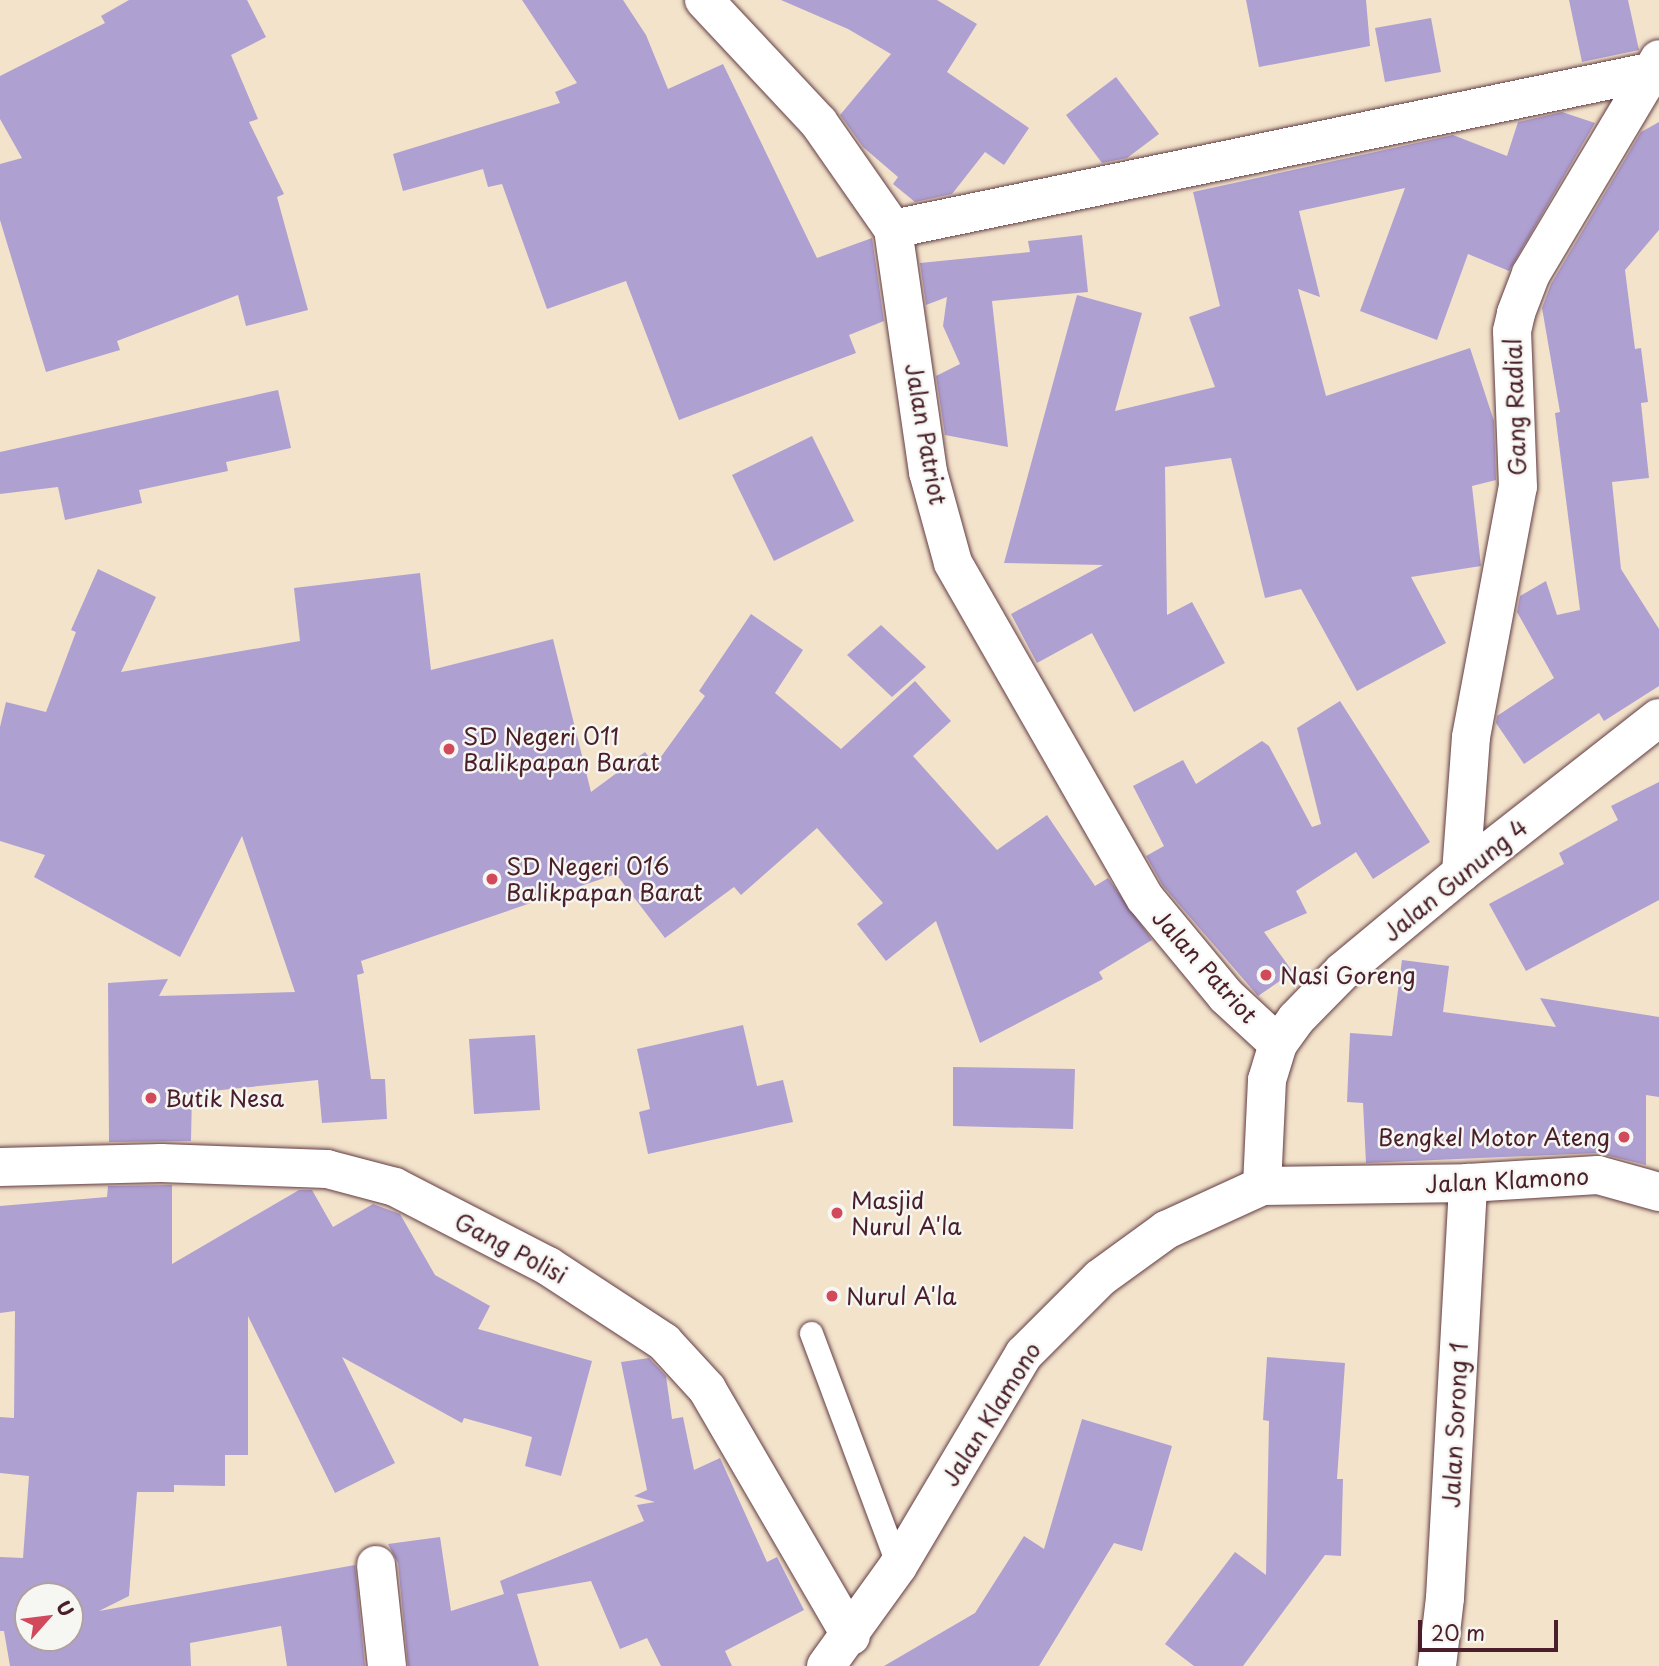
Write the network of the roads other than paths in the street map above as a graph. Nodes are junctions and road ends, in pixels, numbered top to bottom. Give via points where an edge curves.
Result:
1 (704, 0) edge
2 (1658, 66) edge
3 (893, 229) junction
4 (1659, 718) edge
5 (1461, 873) junction
6 (1278, 1044) junction
7 (0, 1167) edge
8 (1468, 1184) junction
9 (1262, 1186) junction
10 (1659, 1192) edge
11 (811, 1333) dead end
12 (376, 1565) dead end
13 (898, 1566) junction
14 (851, 1636) junction
15 (387, 1666) edge
16 (826, 1666) edge
17 (1437, 1666) edge

1 - 3 street, Jalan Patriot via 819,123
2 - 3 street
2 - 5 street, Gang Radial via 1531,274 1516,313 1512,331 1518,486 1471,737
3 - 6 street, Jalan Patriot via 928,472 953,563 1146,898 1226,996
4 - 5 street, Jalan Gunung 4
5 - 6 street, Jalan Gunung 4 via 1334,979
6 - 9 street, Jalan Gunung 4 via 1267,1080
7 - 14 street, Gang Polisi via 161,1163 327,1169 395,1187 548,1266 664,1342 706,1389
8 - 9 street, Jalan Klamono
8 - 10 street, Jalan Klamono via 1598,1175
8 - 17 street, Jalan Sorong 1 via 1445,1598
9 - 13 street, Jalan Klamono via 1157,1235 1120,1261 1047,1326 1024,1354
11 - 13 lane
12 - 15 street
13 - 14 street, Jalan Klamono
14 - 16 street, Jalan Klamono

